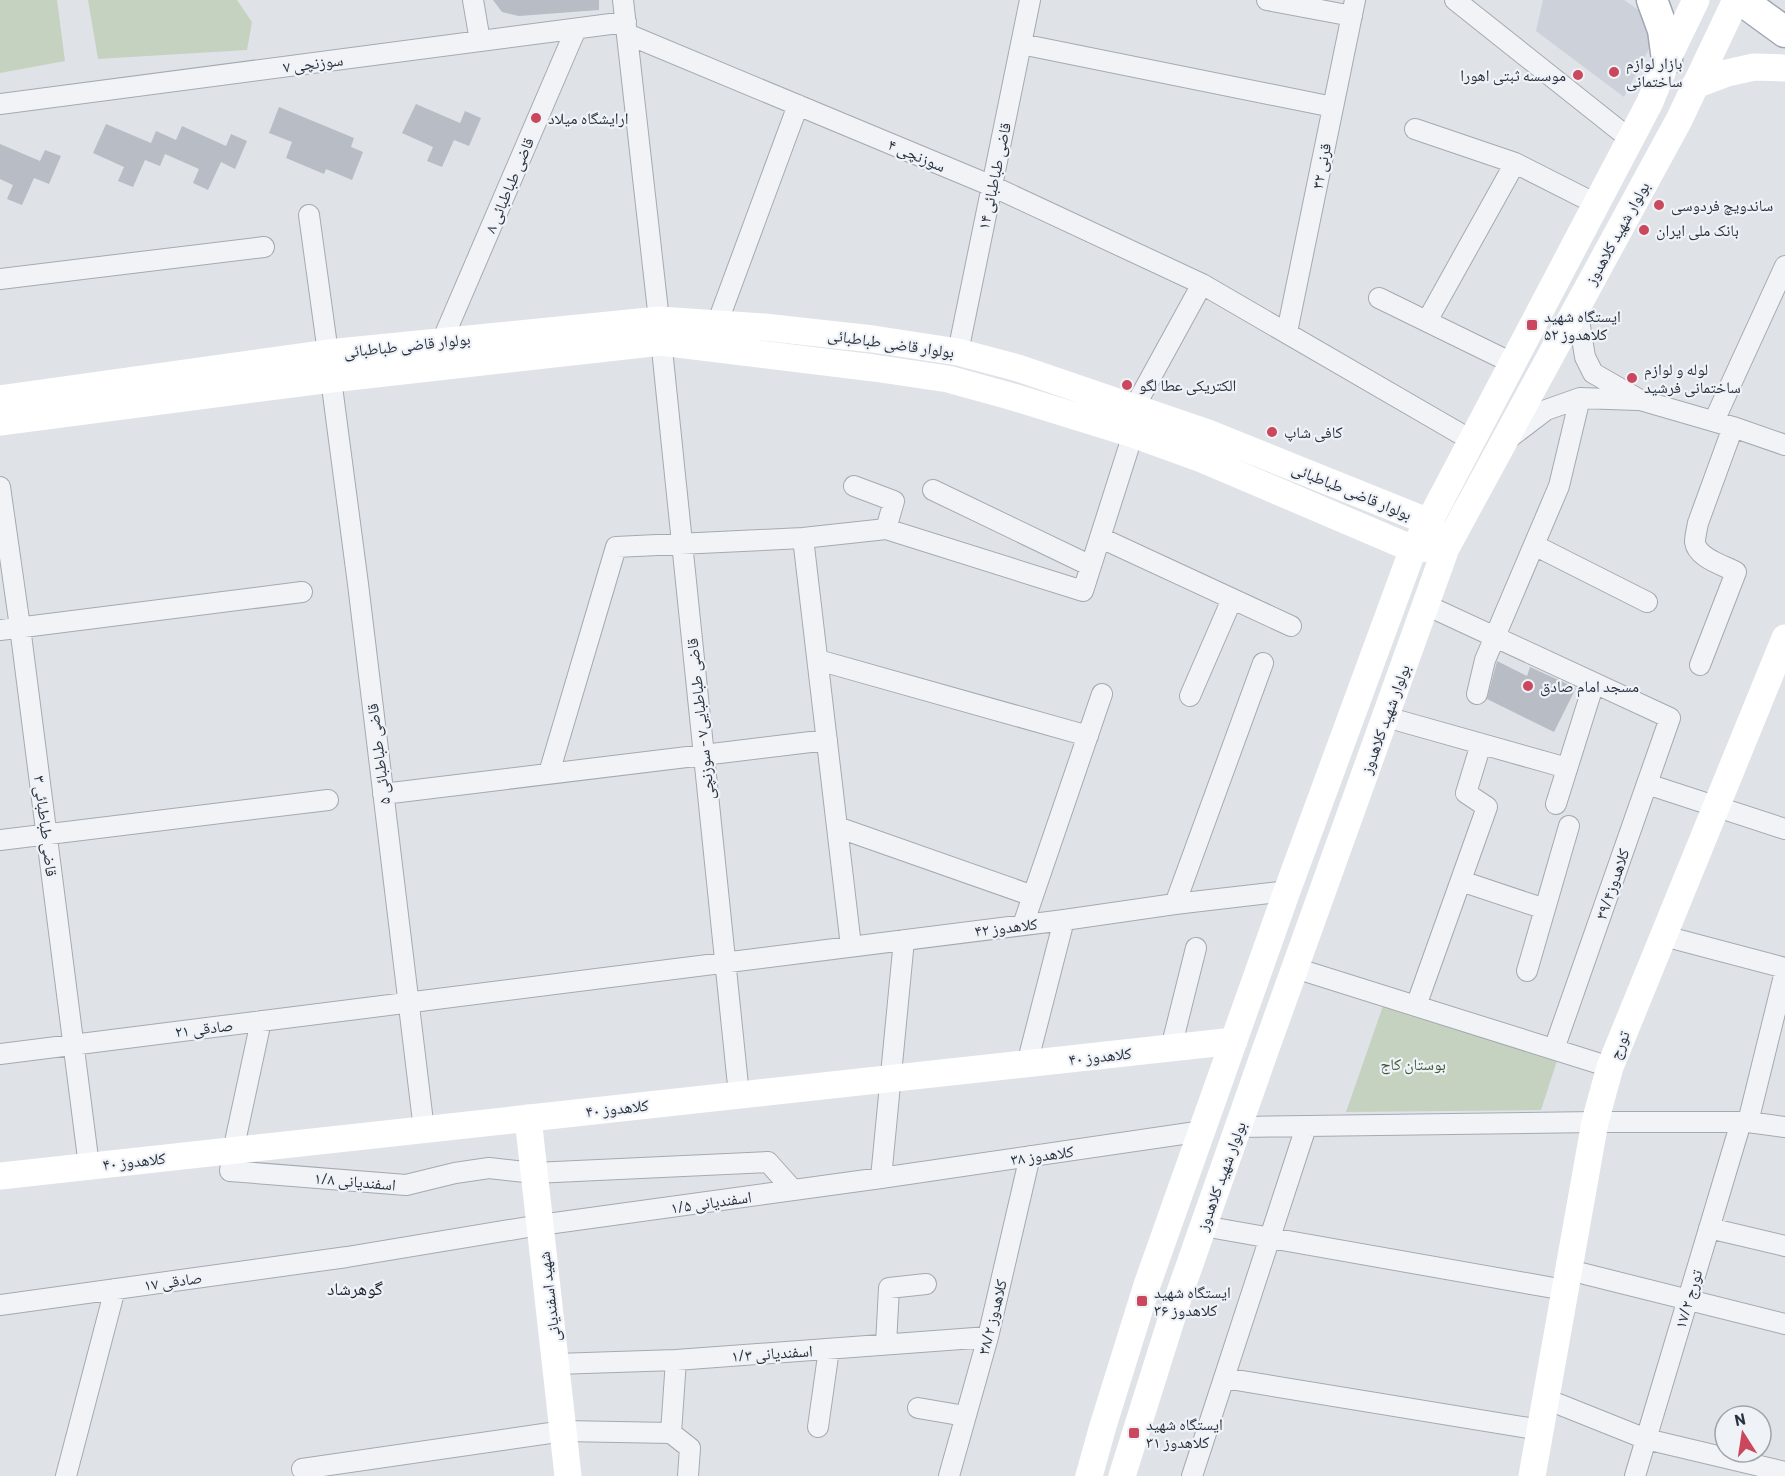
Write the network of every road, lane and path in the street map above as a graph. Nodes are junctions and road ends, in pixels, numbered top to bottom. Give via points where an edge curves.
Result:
1 (474, 0) edge
2 (623, 0) edge
3 (1030, 0) edge
4 (1267, 0) edge
5 (1455, 0) edge
6 (1652, 0) edge
7 (1696, 0) edge
8 (1736, 0) edge
9 (1741, 0) edge
10 (1353, 8) edge
11 (627, 28) junction
12 (576, 29) junction
13 (1785, 32) edge
14 (480, 41) junction
15 (1021, 44) junction
16 (1667, 60) junction
17 (1785, 68) edge
18 (1695, 85) junction
19 (1650, 102) junction
20 (0, 104) edge
21 (798, 105) junction
22 (1333, 107) junction
23 (1679, 120) junction
24 (1415, 129) dead end
25 (1630, 139) junction
26 (1515, 163) junction
27 (992, 186) junction
28 (1596, 204) junction
29 (309, 215) dead end
30 (264, 247) dead end
31 (1785, 266) edge
32 (0, 279) edge
33 (1202, 284) junction
34 (1779, 292) edge
35 (1379, 298) dead end
36 (1577, 308) junction
37 (1427, 321) junction
38 (717, 324) junction
39 (660, 331) junction
40 (1287, 332) junction
41 (442, 341) junction
42 (958, 352) junction
43 (1512, 363) junction
44 (329, 366) junction
45 (1580, 398) junction
46 (0, 399) edge
47 (1640, 400) junction
48 (1134, 421) junction
49 (0, 422) edge
50 (1714, 422) junction
51 (1733, 427) junction
52 (1472, 440) junction
53 (1503, 442) junction
54 (1785, 445) edge
55 (854, 486) dead end
56 (0, 487) edge
57 (933, 490) dead end
58 (1429, 522) junction
59 (886, 529) junction
60 (803, 538) junction
61 (1101, 538) junction
62 (682, 545) junction
63 (1534, 545) junction
64 (1446, 548) junction
65 (1413, 549) junction
66 (1091, 566) junction
67 (302, 592) dead end
68 (1232, 598) junction
69 (1647, 602) dead end
70 (1426, 605) junction
71 (1291, 626) dead end
72 (20, 627) junction
73 (0, 630) edge
74 (1495, 637) junction
75 (1785, 638) edge
76 (818, 660) junction
77 (1263, 663) dead end
78 (1700, 665) dead end
79 (1780, 667) edge
80 (1594, 683) junction
81 (1102, 694) dead end
82 (1477, 694) dead end
83 (1190, 696) dead end
84 (1386, 717) junction
85 (1088, 736) junction
86 (827, 740) junction
87 (1481, 744) junction
88 (704, 755) junction
89 (1567, 768) junction
90 (549, 773) junction
91 (1647, 784) junction
92 (383, 794) junction
93 (328, 801) dead end
94 (1556, 804) dead end
95 (1716, 807) junction
96 (1569, 826) dead end
97 (837, 827) junction
98 (1785, 829) edge
99 (47, 834) junction
100 (0, 840) edge
101 (1461, 881) junction
102 (1287, 891) junction
103 (1033, 896) junction
104 (1176, 904) junction
105 (1545, 909) junction
106 (1064, 920) junction
107 (1023, 925) junction
108 (1664, 936) junction
109 (904, 940) junction
110 (851, 946) junction
111 (1196, 948) dead end
112 (725, 962) junction
113 (1295, 968) junction
114 (1785, 970) edge
115 (1527, 971) dead end
116 (408, 1002) junction
117 (1416, 1006) junction
118 (261, 1021) junction
119 (1234, 1041) junction
120 (73, 1045) junction
121 (1171, 1048) junction
122 (1554, 1049) junction
123 (0, 1054) edge
124 (1027, 1064) junction
125 (1610, 1067) junction
126 (891, 1078) junction
127 (739, 1095) junction
128 (528, 1118) junction
129 (1595, 1122) junction
130 (1744, 1122) junction
131 (1239, 1127) junction
132 (1306, 1127) junction
133 (1785, 1127) edge
134 (424, 1130) junction
135 (1203, 1131) junction
136 (233, 1151) junction
137 (1030, 1156) junction
138 (89, 1166) junction
139 (534, 1173) junction
140 (0, 1176) edge
141 (881, 1178) junction
142 (793, 1190) junction
143 (540, 1225) junction
144 (1203, 1226) junction
145 (1709, 1228) junction
146 (1269, 1238) junction
147 (1785, 1246) edge
148 (347, 1257) joint
149 (1567, 1280) junction
150 (926, 1284) dead end
151 (115, 1289) junction
152 (1688, 1299) junction
153 (0, 1305) edge
154 (1785, 1324) edge
155 (988, 1337) junction
156 (886, 1344) junction
157 (829, 1348) junction
158 (676, 1360) junction
159 (556, 1364) junction
160 (1224, 1378) junction
161 (1546, 1399) junction
162 (918, 1408) dead end
163 (965, 1416) junction
164 (818, 1427) dead end
165 (1540, 1430) junction
166 (564, 1431) junction
167 (671, 1433) junction
168 (1646, 1439) junction
169 (302, 1469) dead end
170 (1785, 1472) edge
171 (66, 1476) edge
172 (568, 1476) edge
173 (688, 1476) edge
174 (949, 1476) edge
175 (1089, 1476) edge
176 (1122, 1476) edge
177 (1192, 1476) edge
178 (1532, 1476) edge
179 (1635, 1476) edge

1 - 14 street
2 - 11 street, قاضی طباطبایی۷ - سوزنچی
3 - 15 street, قاضی طباطبائی ۱۴
4 - 10 street
5 - 25 street
6 - 16 main road via 1663,30
7 - 16 main road, بولوار شهید کلاهدوز
8 - 18 main road, بولوار شهید کلاهدوز
9 - 13 main road
10 - 22 street, قرنی ۳۲
11 - 12 street, سوزنچی ۷
11 - 21 street, سوزنچی ۴
11 - 39 street, قاضی طباطبایی۷ - سوزنچی
12 - 14 street, سوزنچی ۷
12 - 41 street, قاضی طباطبائی ۸
14 - 20 street, سوزنچی ۷
15 - 22 street
15 - 27 street, قاضی طباطبائی ۱۴
16 - 19 main road, بولوار شهید کلاهدوز
17 - 18 main road via 1754,67
18 - 23 main road, بولوار شهید کلاهدوز
19 - 23 main road
19 - 25 main road, بولوار شهید کلاهدوز
21 - 27 street, سوزنچی ۴
21 - 38 street
22 - 40 street, قرنی ۳۲
23 - 36 main road, بولوار شهید کلاهدوز
24 - 26 street
25 - 28 main road, بولوار شهید کلاهدوز
26 - 28 street
26 - 37 street
27 - 33 street, سوزنچی ۴
27 - 42 street, قاضی طباطبائی ۱۴
28 - 43 main road, بولوار شهید کلاهدوز
29 - 44 street, قاضی طباطبائی ۵
30 - 32 street
31 - 34 street
33 - 40 street, سوزنچی ۴
33 - 48 street
34 - 50 street
35 - 37 street
36 - 47 street via 1585,357 1593,373
36 - 53 main road, بولوار شهید کلاهدوز
37 - 43 street
38 - 39 main road, بولوار قاضی طباطبائی
38 - 42 main road, بولوار قاضی طباطبائی via 873,339
39 - 41 main road, بولوار قاضی طباطبائی
39 - 44 main road, بولوار قاضی طباطبائی
39 - 48 main road, بولوار قاضی طباطبائی via 948,379 1013,397
39 - 62 street, قاضی طباطبایی۷ - سوزنچی
40 - 52 street, سوزنچی ۴
41 - 44 main road, بولوار قاضی طباطبائی
42 - 48 main road, بولوار قاضی طباطبائی via 1018,368
43 - 52 main road, بولوار شهید کلاهدوز
44 - 46 main road, بولوار قاضی طباطبائی
44 - 49 main road, بولوار قاضی طباطبائی
44 - 92 street, قاضی طباطبائی ۵
45 - 47 street
45 - 53 street via 1546,410
45 - 63 street via 1559,486
47 - 50 street
48 - 58 main road, بولوار قاضی طباطبائی via 1208,433
48 - 61 street
48 - 65 main road, بولوار قاضی طباطبائی via 1202,459
50 - 51 street
51 - 54 street
51 - 78 street via 1695,540 1697,550 1736,572
52 - 58 main road, بولوار شهید کلاهدوز
53 - 64 main road, بولوار شهید کلاهدوز
55 - 59 street via 894,501
56 - 72 street, قاضی طباطبائی ۳
57 - 66 street
58 - 64 main road, بولوار قاضی طباطبائی
58 - 65 main road, بولوار شهید کلاهدوز
59 - 60 street
59 - 66 street via 1083,591
60 - 62 street
60 - 76 street
61 - 66 street
61 - 68 street
62 - 88 street, قاضی طباطبایی۷ - سوزنچی
62 - 90 street via 616,547
63 - 69 street
63 - 74 street
64 - 65 main road, بولوار قاضی طباطبائی
64 - 70 main road, بولوار شهید کلاهدوز
65 - 102 main road, بولوار شهید کلاهدوز
67 - 72 street
68 - 71 street
68 - 83 street
70 - 74 street
70 - 84 main road, بولوار شهید کلاهدوز
72 - 73 street
72 - 99 street, قاضی طباطبائی ۳
74 - 80 street
74 - 82 street
75 - 79 main road, تورج
76 - 85 street
76 - 86 street
77 - 104 street
79 - 95 main road, تورج
80 - 89 street
80 - 91 street, کلاهدوز۳۹/۴ via 1670,718
81 - 85 street
84 - 87 street
84 - 113 main road, بولوار شهید کلاهدوز
85 - 103 street
86 - 88 street
86 - 97 street
87 - 89 street
87 - 101 street via 1466,793 1487,807
88 - 90 street
88 - 112 street, قاضی طباطبایی۷ - سوزنچی
89 - 94 street
90 - 92 street
91 - 95 street
91 - 122 street, کلاهدوز۳۹/۴
92 - 116 street, قاضی طباطبائی ۵
93 - 99 street
95 - 98 street
95 - 108 main road, تورج
96 - 105 street
97 - 103 street
97 - 110 street
99 - 100 street
99 - 120 street, قاضی طباطبائی ۳
101 - 105 street
101 - 117 street
102 - 104 street, کلاهدوز ۴۲
102 - 119 main road, بولوار شهید کلاهدوز
103 - 107 street
104 - 106 street, کلاهدوز ۴۲
105 - 115 street
106 - 107 street, کلاهدوز ۴۲
106 - 124 street
107 - 109 street, کلاهدوز ۴۲
108 - 114 street
108 - 125 main road, تورج
109 - 110 street, کلاهدوز ۴۲
109 - 126 street
110 - 112 street, کلاهدوز ۴۲
111 - 121 street
112 - 116 street, کلاهدوز ۴۲
112 - 127 street, قاضی طباطبایی۷ - سوزنچی
113 - 117 street
113 - 131 main road, بولوار شهید کلاهدوز
114 - 130 street, تورج ۱۷/۲
116 - 118 street, صادقی ۲۱
116 - 134 street, قاضی طباطبائی ۵
117 - 122 street
118 - 120 street, صادقی ۲۱
118 - 136 street
119 - 121 main road, کلاهدوز ۴۰
119 - 135 main road, بولوار شهید کلاهدوز
120 - 123 street, صادقی ۲۱
120 - 138 street, قاضی طباطبائی ۳
121 - 124 main road, کلاهدوز ۴۰
122 - 125 street
124 - 126 main road, کلاهدوز ۴۰
125 - 129 main road, تورج
126 - 127 main road, کلاهدوز ۴۰
126 - 141 street
127 - 128 main road, کلاهدوز ۴۰
128 - 134 main road, کلاهدوز ۴۰
128 - 139 main road, شهید اسفندیانی
129 - 130 street
129 - 132 street
129 - 149 main road, تورج
130 - 133 street
130 - 145 street, تورج ۱۷/۲
131 - 132 street
131 - 144 main road, بولوار شهید کلاهدوز
132 - 146 street
134 - 136 main road, کلاهدوز ۴۰
135 - 137 street, کلاهدوز ۳۸
135 - 175 main road, بولوار شهید کلاهدوز via 1147,1285
136 - 138 main road, کلاهدوز ۴۰
136 - 139 street, اسفندیانی ۱/۸ via 230,1171 406,1185 489,1168
137 - 141 street, کلاهدوز ۳۸
137 - 155 street, کلاهدوز ۳۸/۲
138 - 140 main road, کلاهدوز ۴۰
139 - 142 street via 768,1162
139 - 143 main road, شهید اسفندیانی
141 - 142 street, اسفندیانی ۱/۵
142 - 143 street, اسفندیانی ۱/۵
143 - 148 street, اسفندیانی ۱/۵
143 - 159 main road, شهید اسفندیانی
144 - 146 street
144 - 176 main road, بولوار شهید کلاهدوز
145 - 147 street
145 - 152 street, تورج ۱۷/۲
146 - 149 street
146 - 160 street
148 - 151 street, صادقی ۱۷
149 - 152 street
149 - 161 main road, تورج
150 - 156 street via 889,1288
151 - 153 street, صادقی ۱۷
151 - 171 street
152 - 154 street
152 - 168 street, تورج ۱۷/۲
155 - 156 street, اسفندیانی ۱/۳
155 - 163 street, کلاهدوز ۳۸/۲
156 - 157 street, اسفندیانی ۱/۳
157 - 158 street, اسفندیانی ۱/۳
157 - 164 street
158 - 159 street, اسفندیانی ۱/۳
158 - 167 street
159 - 166 main road, شهید اسفندیانی
160 - 165 street
160 - 177 street
161 - 165 main road, تورج
161 - 168 street
162 - 163 street
163 - 174 street, کلاهدوز ۳۸/۲
165 - 178 main road, تورج
166 - 167 street
166 - 169 street
166 - 172 main road, شهید اسفندیانی
167 - 173 street via 690,1448
168 - 170 street
168 - 179 street, تورج ۱۷/۲

